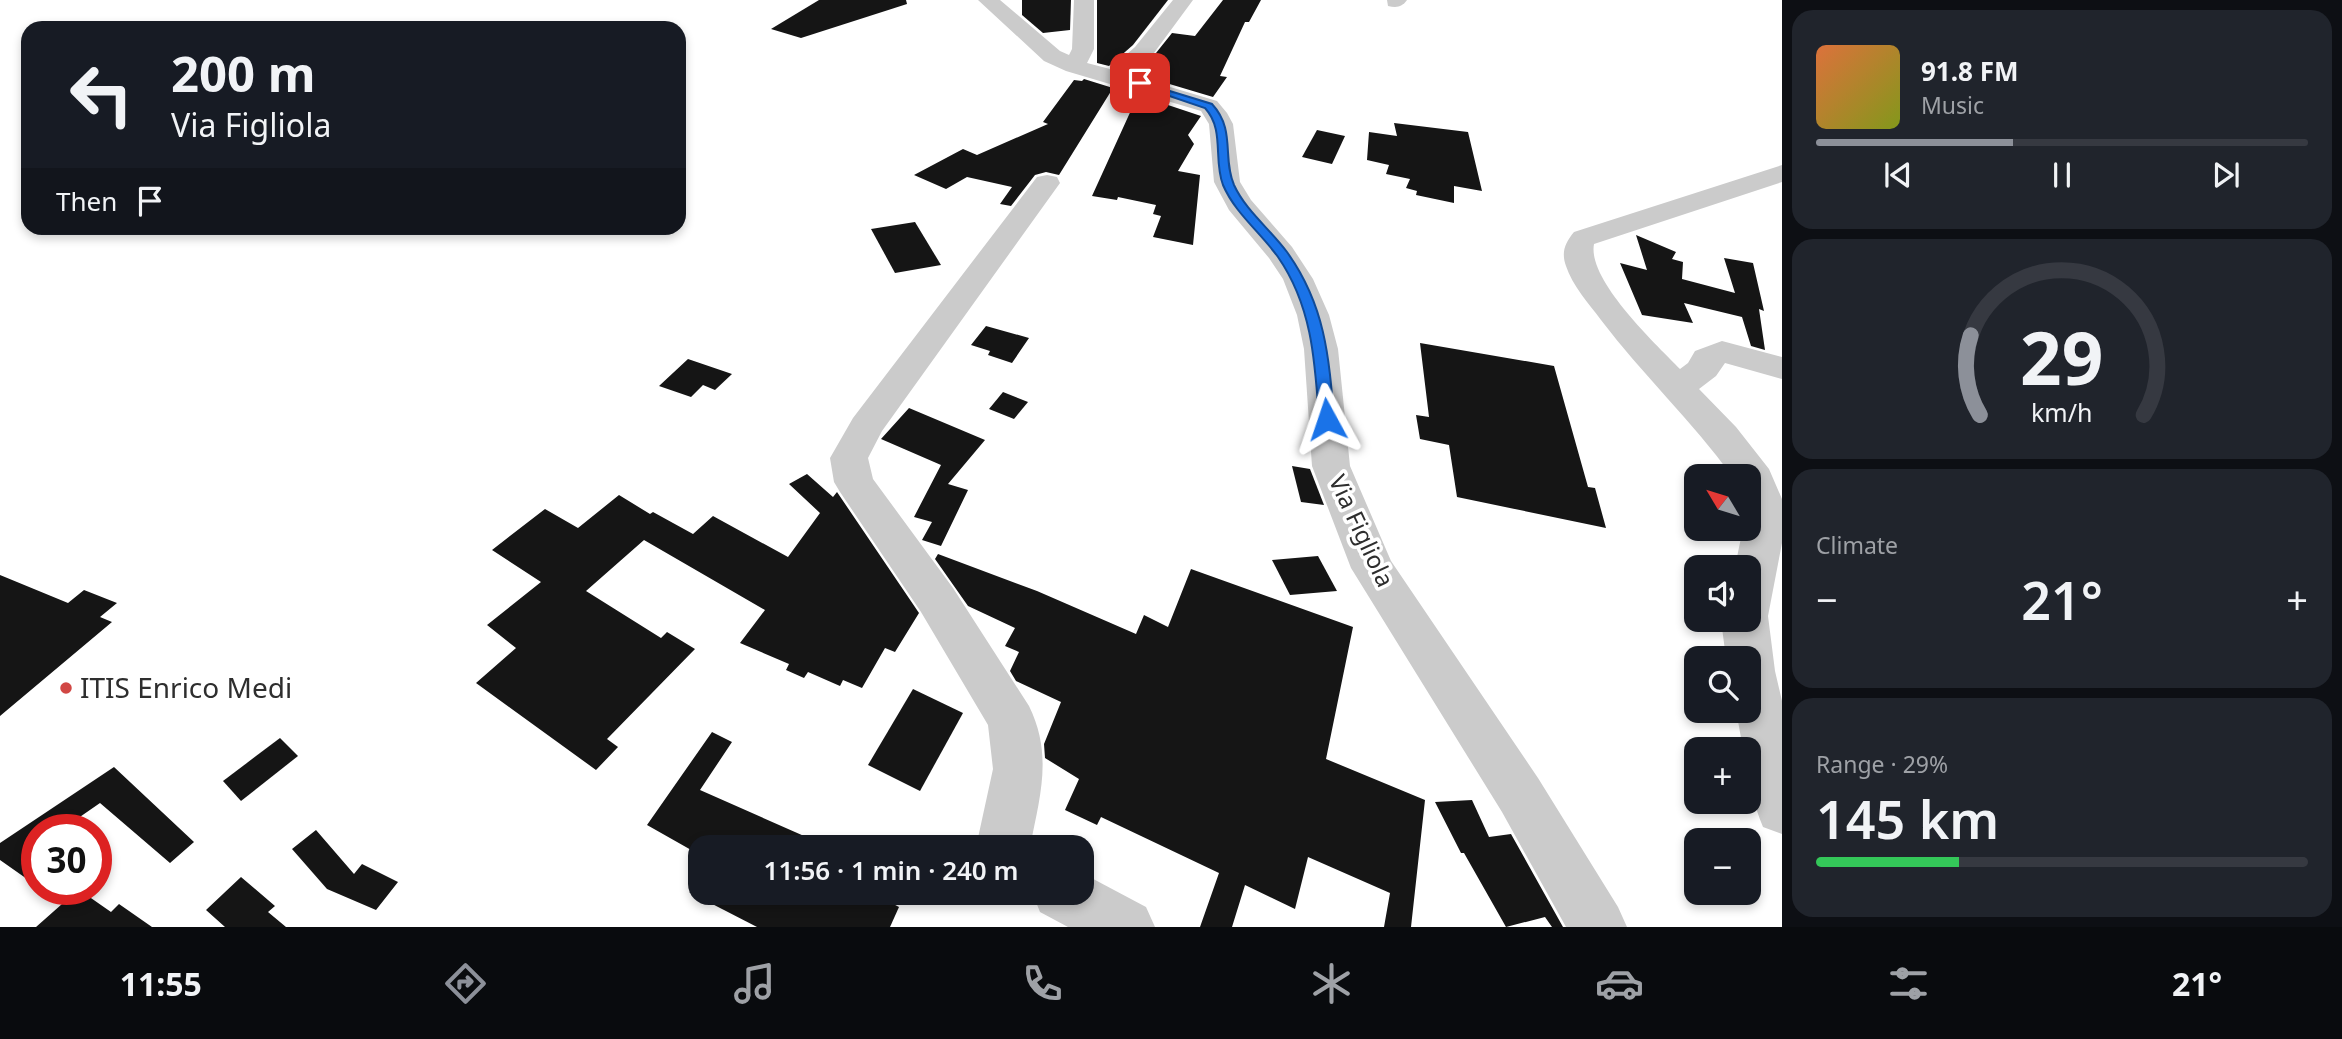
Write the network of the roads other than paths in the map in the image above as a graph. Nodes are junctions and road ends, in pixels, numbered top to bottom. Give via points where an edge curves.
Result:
1 (988, 0) edge
2 (1084, 0) edge
3 (1182, 0) edge
4 (1074, 66) junction
5 (1115, 77) junction
6 (1782, 173) edge
7 (1047, 183) dead end
8 (1782, 368) edge
9 (1679, 387) junction
10 (1759, 555) edge
11 (1746, 632) edge
12 (1782, 809) edge
13 (1005, 835) edge
14 (1085, 905) edge
15 (1126, 927) edge
16 (1598, 927) edge

1 - 4 street, Via Figliola via 1052,56
2 - 4 street via 1083,49
3 - 5 street via 1143,52
4 - 5 street, Via Figliola
5 - 16 street, Via Figliola via 1209,106 1215,113 1221,124 1227,182 1239,204 1281,253 1314,315 1331,466 1372,568 1520,795
6 - 9 street via 1590,236 1579,244 1581,267 1597,293
7 - 13 street via 866,427 849,458 854,482 937,600 1012,721 1019,769
8 - 9 street via 1721,351 1707,358 1704,368
9 - 10 street via 1755,479 1767,513
11 - 12 street
14 - 15 street

